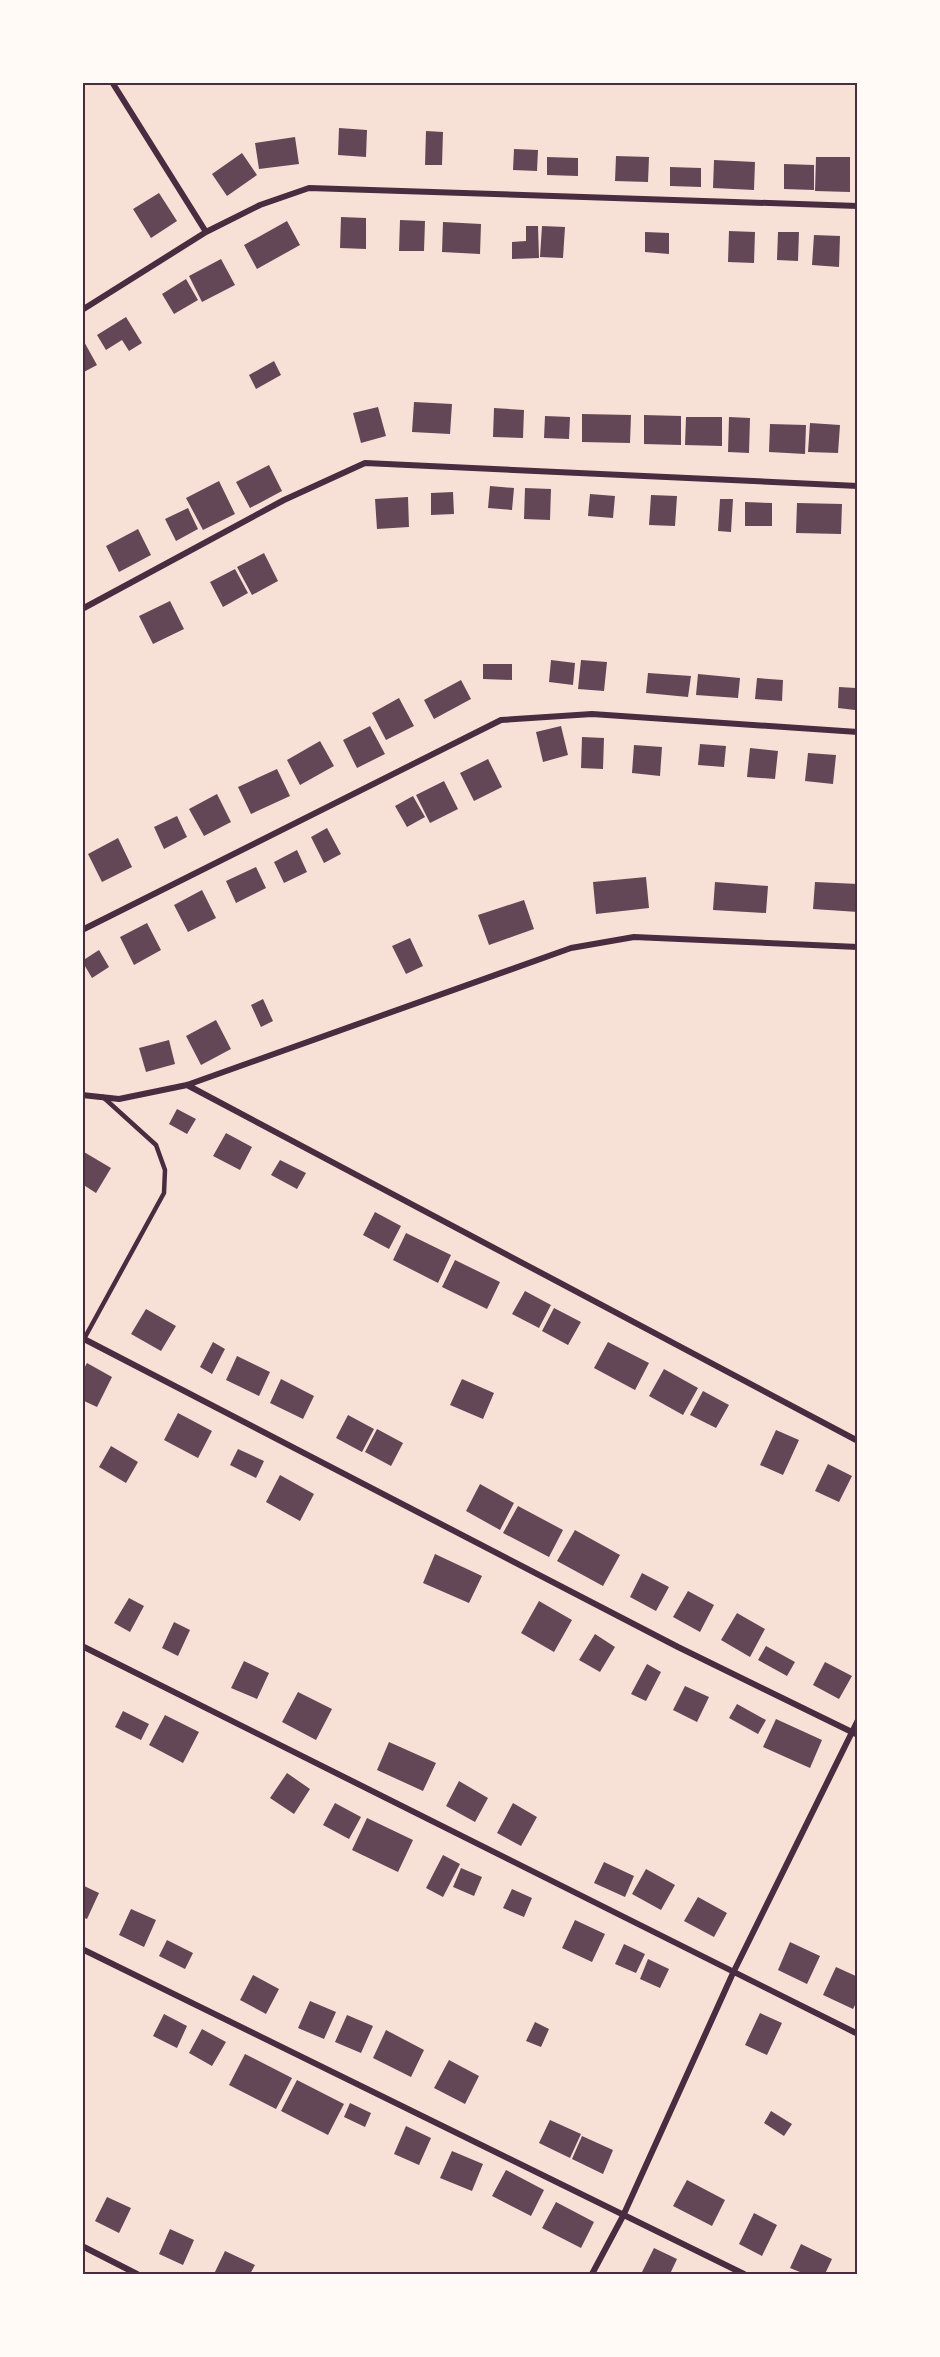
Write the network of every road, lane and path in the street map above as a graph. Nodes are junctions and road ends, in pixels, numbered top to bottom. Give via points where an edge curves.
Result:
1 (112, 82) edge
2 (858, 206) edge
3 (206, 232) junction
4 (82, 310) edge
5 (858, 486) edge
6 (82, 609) edge
7 (858, 732) edge
8 (82, 930) edge
9 (858, 947) edge
10 (187, 1086) junction
11 (82, 1095) edge
12 (103, 1097) junction
13 (84, 1339) edge
14 (858, 1441) edge
15 (82, 1646) edge
16 (858, 1720) edge
17 (855, 1733) edge
18 (82, 1949) edge
19 (733, 1973) junction
20 (858, 2034) edge
21 (623, 2216) junction
22 (82, 2246) edge
23 (137, 2274) edge
24 (592, 2274) edge
25 (744, 2274) edge

1 - 3 street
2 - 3 street via 309,188 260,205
3 - 4 street
5 - 6 street via 365,463 284,500
7 - 8 street via 592,714 501,720
9 - 10 street via 634,937 571,948
10 - 12 street via 119,1099
10 - 14 street
11 - 12 street
12 - 13 lane via 156,1144 165,1170 164,1193
13 - 17 street via 678,1647
15 - 19 street
16 - 17 street
17 - 19 street
18 - 21 street
19 - 20 street
19 - 21 street
21 - 24 street
21 - 25 street
22 - 23 street

